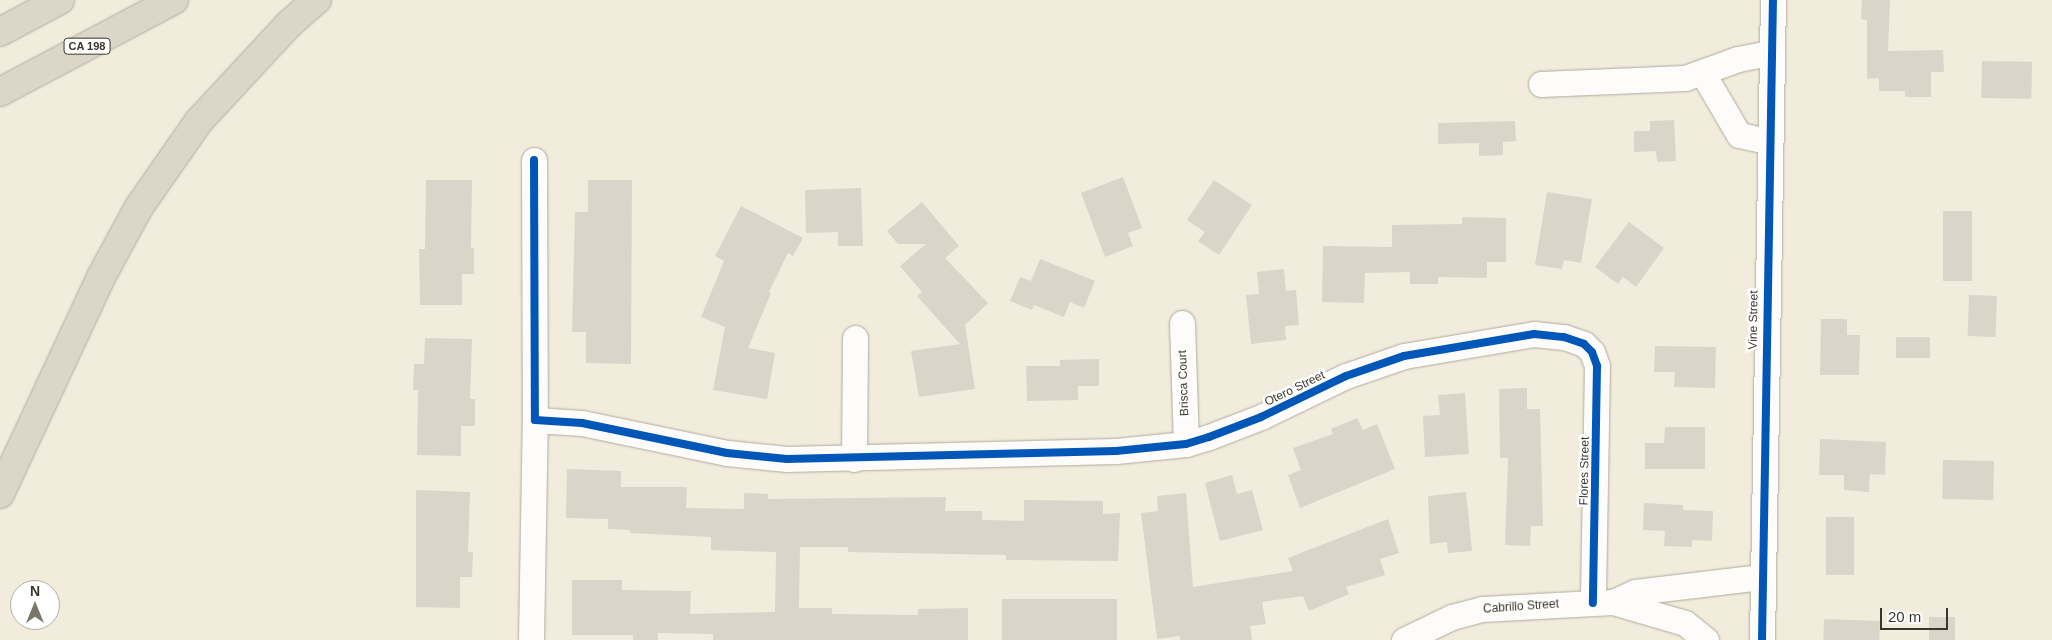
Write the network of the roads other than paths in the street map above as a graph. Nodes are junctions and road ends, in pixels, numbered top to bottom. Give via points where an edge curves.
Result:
1 (60, 0) edge
2 (174, 0) edge
3 (317, 0) edge
4 (1773, 0) edge
5 (0, 32) edge
6 (1770, 53) junction
7 (1702, 72) junction
8 (1541, 84) dead end
9 (0, 92) edge
10 (1768, 142) junction
11 (534, 160) dead end
12 (1182, 323) dead end
13 (855, 338) dead end
14 (1584, 344) joint
15 (535, 420) junction
16 (1186, 444) junction
17 (854, 459) junction
18 (0, 494) edge
19 (1761, 577) junction
20 (1603, 602) junction
21 (531, 640) edge
22 (1404, 640) edge
23 (1706, 640) edge
24 (1762, 640) edge

1 - 5 highway
2 - 9 highway, CA 198
3 - 18 highway via 289,24 199,121 139,207 101,277
4 - 6 street, Vine Street
6 - 7 street via 1738,59
6 - 10 street, Vine Street
7 - 8 street via 1685,78
7 - 10 street via 1739,136
10 - 19 street, Vine Street
11 - 15 street
12 - 16 street, Brisca Court
13 - 17 street
14 - 16 street, Otero Street via 1564,336 1534,334 1404,356 1346,376 1261,417
14 - 20 street, Flores Street via 1592,352 1596,366 1598,393
15 - 17 street, Otero Street via 582,423 727,453 787,459
15 - 21 street
16 - 17 street, Otero Street via 1116,452
19 - 20 street, Cabrillo Street via 1635,592
19 - 24 street, Vine Street
20 - 22 street, Cabrillo Street via 1482,609 1452,616
20 - 23 street, Cabrillo Street via 1685,623

